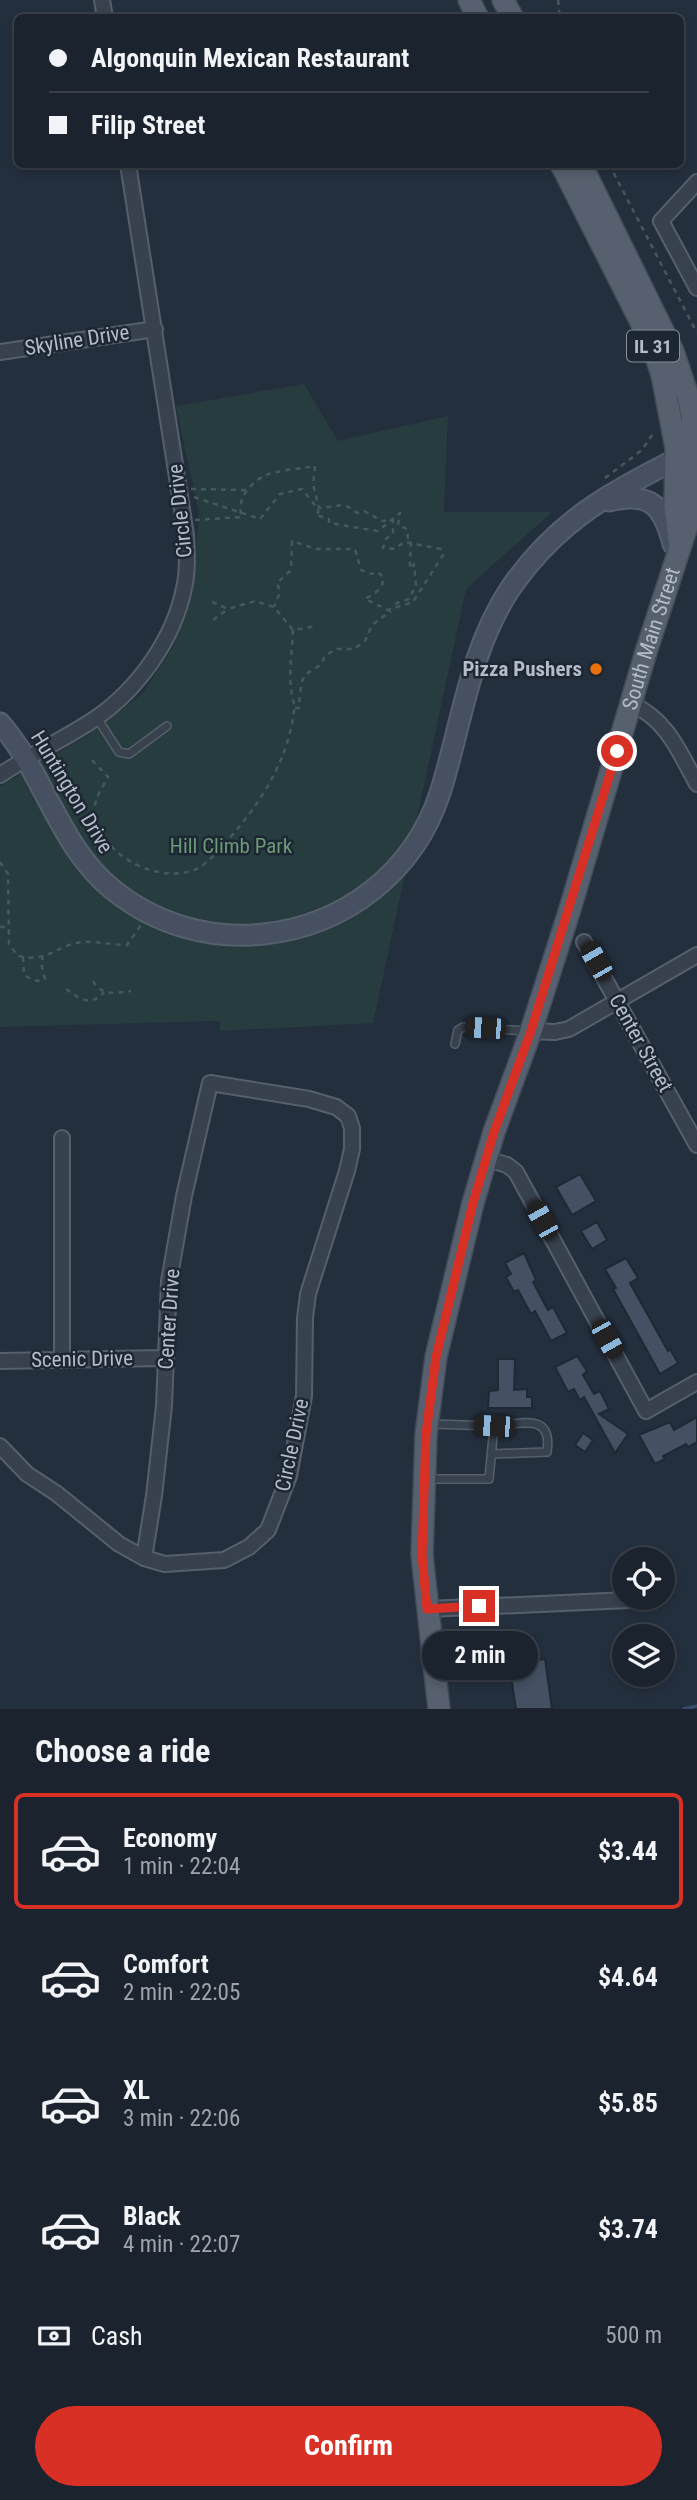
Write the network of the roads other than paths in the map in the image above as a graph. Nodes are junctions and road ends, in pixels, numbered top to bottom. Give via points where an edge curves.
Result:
1 (129, 168) edge
2 (563, 168) edge
3 (583, 168) edge
4 (697, 182) edge
5 (697, 288) edge
6 (155, 329) junction
7 (0, 352) edge
8 (696, 447) edge
9 (676, 460) junction
10 (598, 504) junction
11 (679, 553) junction
12 (631, 704) junction
13 (97, 717) junction
14 (0, 723) edge
15 (167, 726) dead end
16 (24, 758) junction
17 (0, 775) edge
18 (697, 784) edge
19 (584, 942) dead end
20 (697, 955) edge
21 (618, 1000) junction
22 (531, 1031) junction
23 (455, 1044) dead end
24 (210, 1083) joint
25 (62, 1138) dead end
26 (697, 1145) edge
27 (486, 1159) junction
28 (164, 1358) junction
29 (62, 1359) junction
30 (0, 1361) edge
31 (697, 1382) edge
32 (427, 1423) junction
33 (494, 1426) junction
34 (0, 1446) edge
35 (492, 1454) junction
36 (424, 1479) junction
37 (144, 1558) junction
38 (612, 1602) edge
39 (427, 1609) junction
40 (439, 1709) edge

1 - 6 street, Circle Drive
2 - 9 main road, IL 31 via 652,344 662,375
3 - 8 main road, IL 31 via 673,351 688,396
4 - 5 street via 661,221
6 - 7 street, Skyline Drive
6 - 13 street, Circle Drive via 186,535 184,589 162,645 138,682
8 - 9 street
8 - 11 main road, IL 31 via 696,482
9 - 10 street, Huntington Drive
9 - 11 main road, IL 31
10 - 11 street via 625,497 646,499 663,514
10 - 16 street, Huntington Drive via 551,540 511,588 477,656 429,820 394,871 339,913 293,930 247,936 162,921 95,874 65,832
11 - 12 main road, South Main Street / IL 31
12 - 18 street via 664,727
12 - 22 main road, South Main Street / IL 31
13 - 15 lane via 119,752 129,754
13 - 16 street, Circle Drive
14 - 16 street, Huntington Drive
16 - 17 street, Circle Drive
19 - 21 street, Center Street
20 - 21 street
21 - 22 street via 565,1031
21 - 26 street, Center Street
22 - 23 lane via 463,1027
22 - 27 main road, South Main Street / IL 31
24 - 28 street, Center Drive via 173,1257
24 - 37 street, Circle Drive via 339,1108 352,1128 352,1149 308,1294 304,1396 289,1476 268,1530 224,1560 165,1564
25 - 29 street
27 - 31 street via 507,1164 516,1172 646,1410
27 - 32 main road, South Main Street / IL 31 via 436,1357
28 - 29 street, Scenic Drive
28 - 37 street, Center Drive via 164,1406
29 - 30 street, Scenic Drive
32 - 33 lane
32 - 36 main road, South Main Street / IL 31
33 - 35 lane
33 - 35 lane via 541,1425 548,1442 547,1452
34 - 37 street, Circle Drive via 27,1474
35 - 36 lane via 489,1479
36 - 39 main road, South Main Street / IL 31 via 422,1555
38 - 39 street
39 - 40 main road, South Main Street / IL 31

